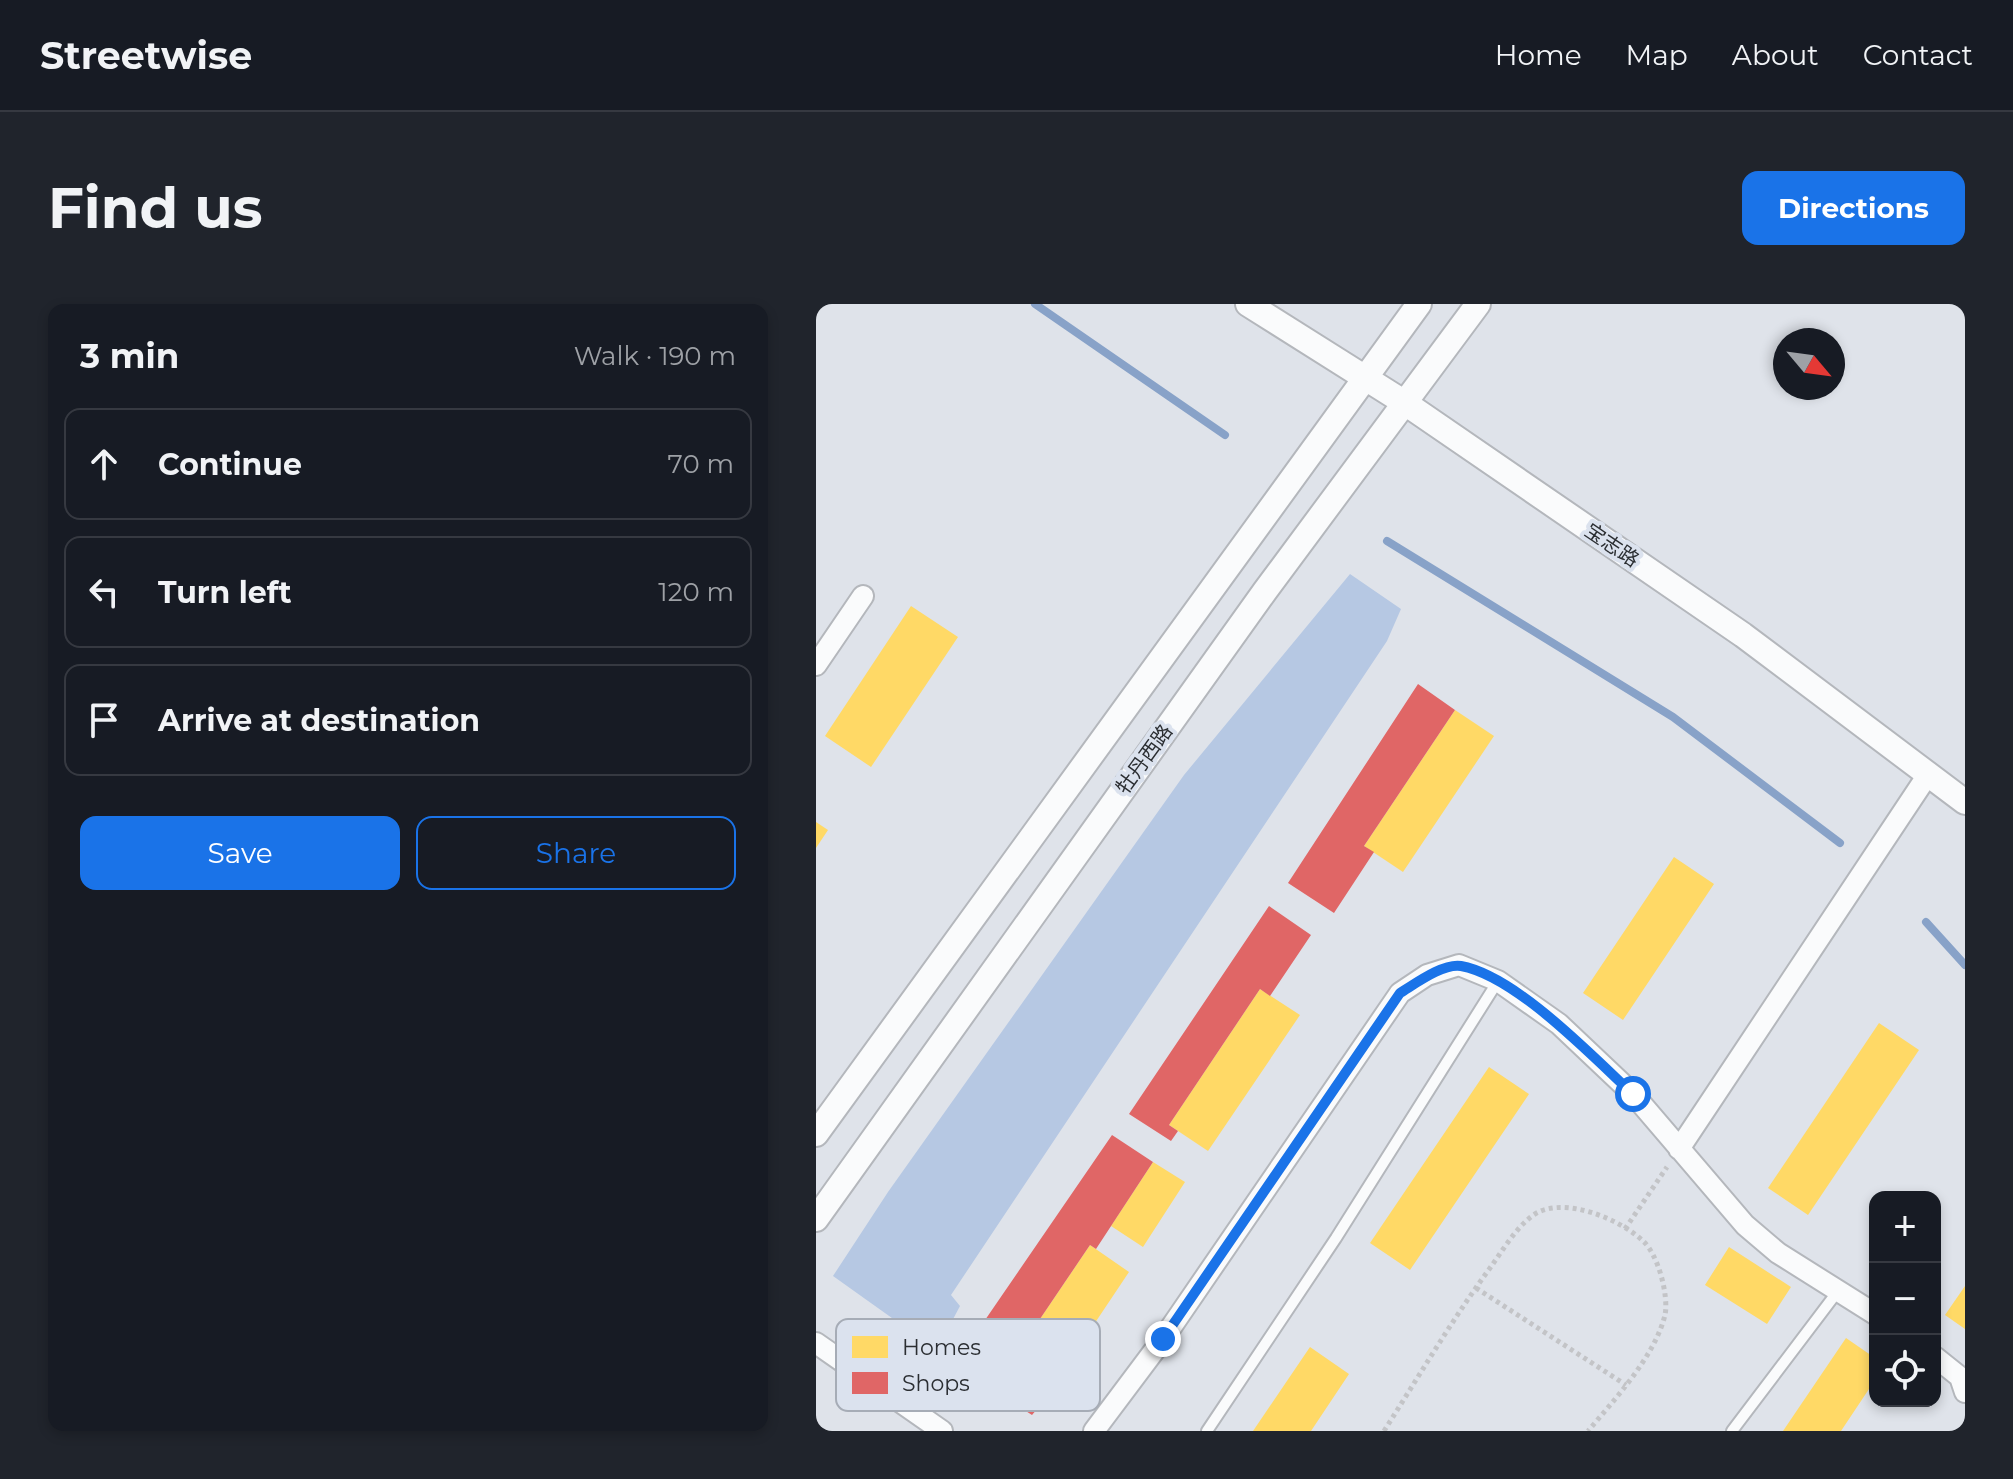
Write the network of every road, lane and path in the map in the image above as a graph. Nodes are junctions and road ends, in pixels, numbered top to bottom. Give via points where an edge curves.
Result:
1 (1248, 304) edge
2 (1419, 304) edge
3 (1478, 304) edge
4 (1366, 378) junction
5 (1405, 403) junction
6 (863, 596) dead end
7 (816, 664) edge
8 (1929, 773) junction
9 (1965, 802) edge
10 (1498, 981) junction
11 (816, 1134) edge
12 (1679, 1149) junction
13 (816, 1219) edge
14 (1625, 1229) junction
15 (1476, 1288) junction
16 (1838, 1291) junction
17 (1869, 1310) edge
18 (816, 1343) edge
19 (836, 1357) edge
20 (1941, 1362) edge
21 (1626, 1385) junction
22 (1965, 1392) edge
23 (913, 1411) edge
24 (942, 1431) edge
25 (1094, 1431) edge
26 (1207, 1431) edge
27 (1384, 1431) edge
28 (1588, 1431) edge
29 (1732, 1431) edge

1 - 4 street, 宝志路
2 - 4 street
3 - 5 street, 牡丹西路
4 - 5 street, 宝志路
4 - 11 street
5 - 8 street, 宝志路 via 1743,635
5 - 13 street, 牡丹西路
6 - 7 street
8 - 9 street, 宝志路
8 - 12 street
10 - 12 street via 1559,1024 1633,1094
10 - 25 street via 1459,965 1427,975 1400,993
10 - 26 lane
12 - 14 path
12 - 16 street via 1745,1225
14 - 15 path via 1576,1208 1556,1206 1533,1214
14 - 21 path via 1644,1241 1654,1256 1665,1312
15 - 21 path
15 - 27 path
16 - 17 street
16 - 29 lane
18 - 19 street
20 - 22 street via 1960,1377
21 - 28 path
23 - 24 street

